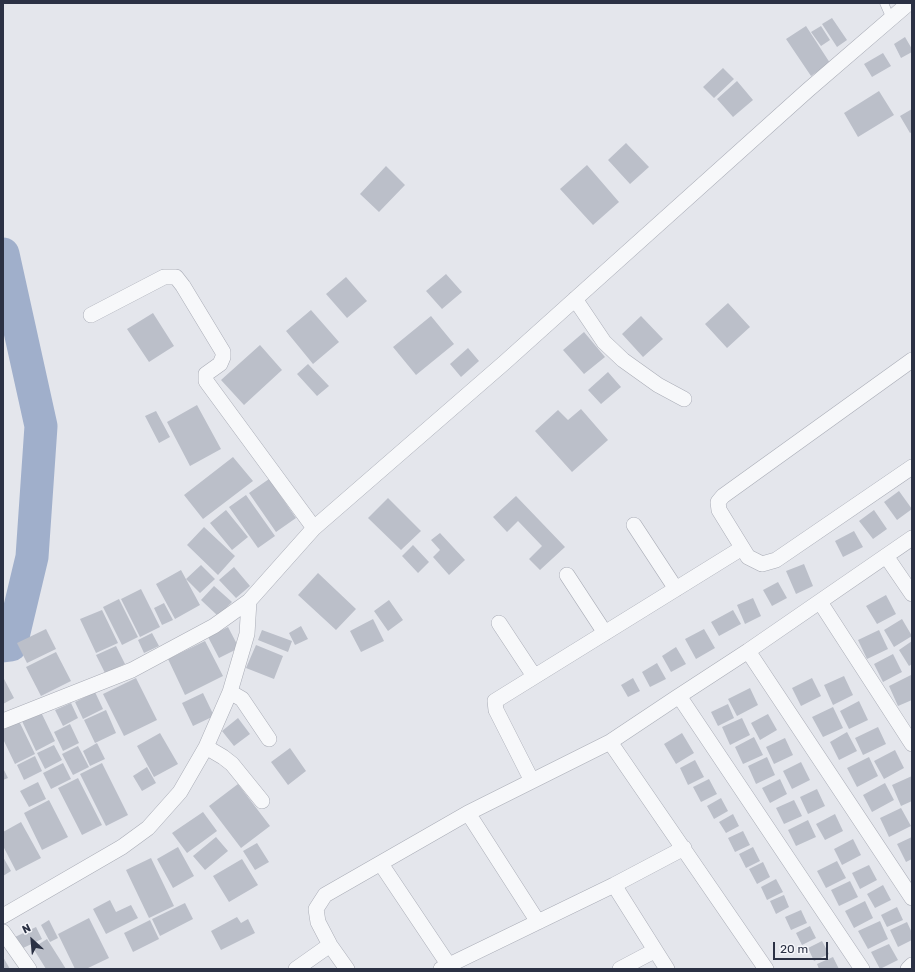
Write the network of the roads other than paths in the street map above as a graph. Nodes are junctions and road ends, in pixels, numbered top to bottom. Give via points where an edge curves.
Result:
1 (884, 3) edge
2 (909, 3) edge
3 (891, 19) junction
4 (575, 299) junction
5 (91, 315) dead end
6 (912, 360) edge
7 (684, 399) dead end
8 (912, 467) edge
9 (634, 525) dead end
10 (314, 528) junction
11 (912, 538) edge
12 (742, 548) junction
13 (886, 556) junction
14 (567, 575) dead end
15 (676, 589) junction
16 (912, 594) edge
17 (249, 601) junction
18 (820, 602) junction
19 (499, 623) dead end
20 (605, 633) junction
21 (748, 651) junction
22 (534, 676) junction
23 (230, 692) junction
24 (679, 696) junction
25 (3, 721) edge
26 (270, 739) dead end
27 (610, 742) junction
28 (912, 744) edge
29 (206, 747) junction
30 (532, 782) junction
31 (262, 801) dead end
32 (468, 813) junction
33 (684, 848) junction
34 (381, 864) junction
35 (614, 885) junction
36 (912, 898) edge
37 (3, 916) edge
38 (538, 922) junction
39 (3, 932) edge
40 (330, 945) junction
41 (654, 950) junction
42 (912, 965) edge
43 (444, 967) edge
44 (29, 969) edge
45 (296, 969) edge
46 (347, 969) edge
47 (620, 969) edge
48 (667, 969) edge
49 (766, 969) edge
50 (862, 969) edge
51 (908, 969) edge

1 - 3 lane
2 - 3 street
3 - 4 street
4 - 7 street via 604,342 658,386
4 - 10 street
5 - 10 street via 164,277 176,277 222,352 220,364 206,374 206,381
6 - 12 street via 723,496 718,502 719,510
8 - 12 street via 776,560 762,564 748,556
9 - 15 street
10 - 17 street
11 - 13 street
12 - 15 street
13 - 16 street
13 - 18 street
14 - 20 street
15 - 20 street
17 - 23 street via 246,634
17 - 25 street via 214,626 132,670
18 - 21 street
18 - 28 street
19 - 22 street
20 - 22 street
21 - 24 street
21 - 36 street
22 - 30 street via 495,701 496,710
23 - 26 street via 242,699
23 - 29 street
24 - 27 street
24 - 50 street
27 - 30 street
27 - 33 street
29 - 31 street via 232,764
29 - 37 street via 180,792 148,828 122,847
30 - 32 street
32 - 34 street
32 - 38 street
33 - 35 street
33 - 49 street
34 - 40 street via 325,895 316,909 318,922
34 - 43 street
35 - 38 street
35 - 41 street
38 - 43 street
39 - 44 street
40 - 45 street
40 - 46 street
41 - 47 street
41 - 48 street
42 - 51 street

